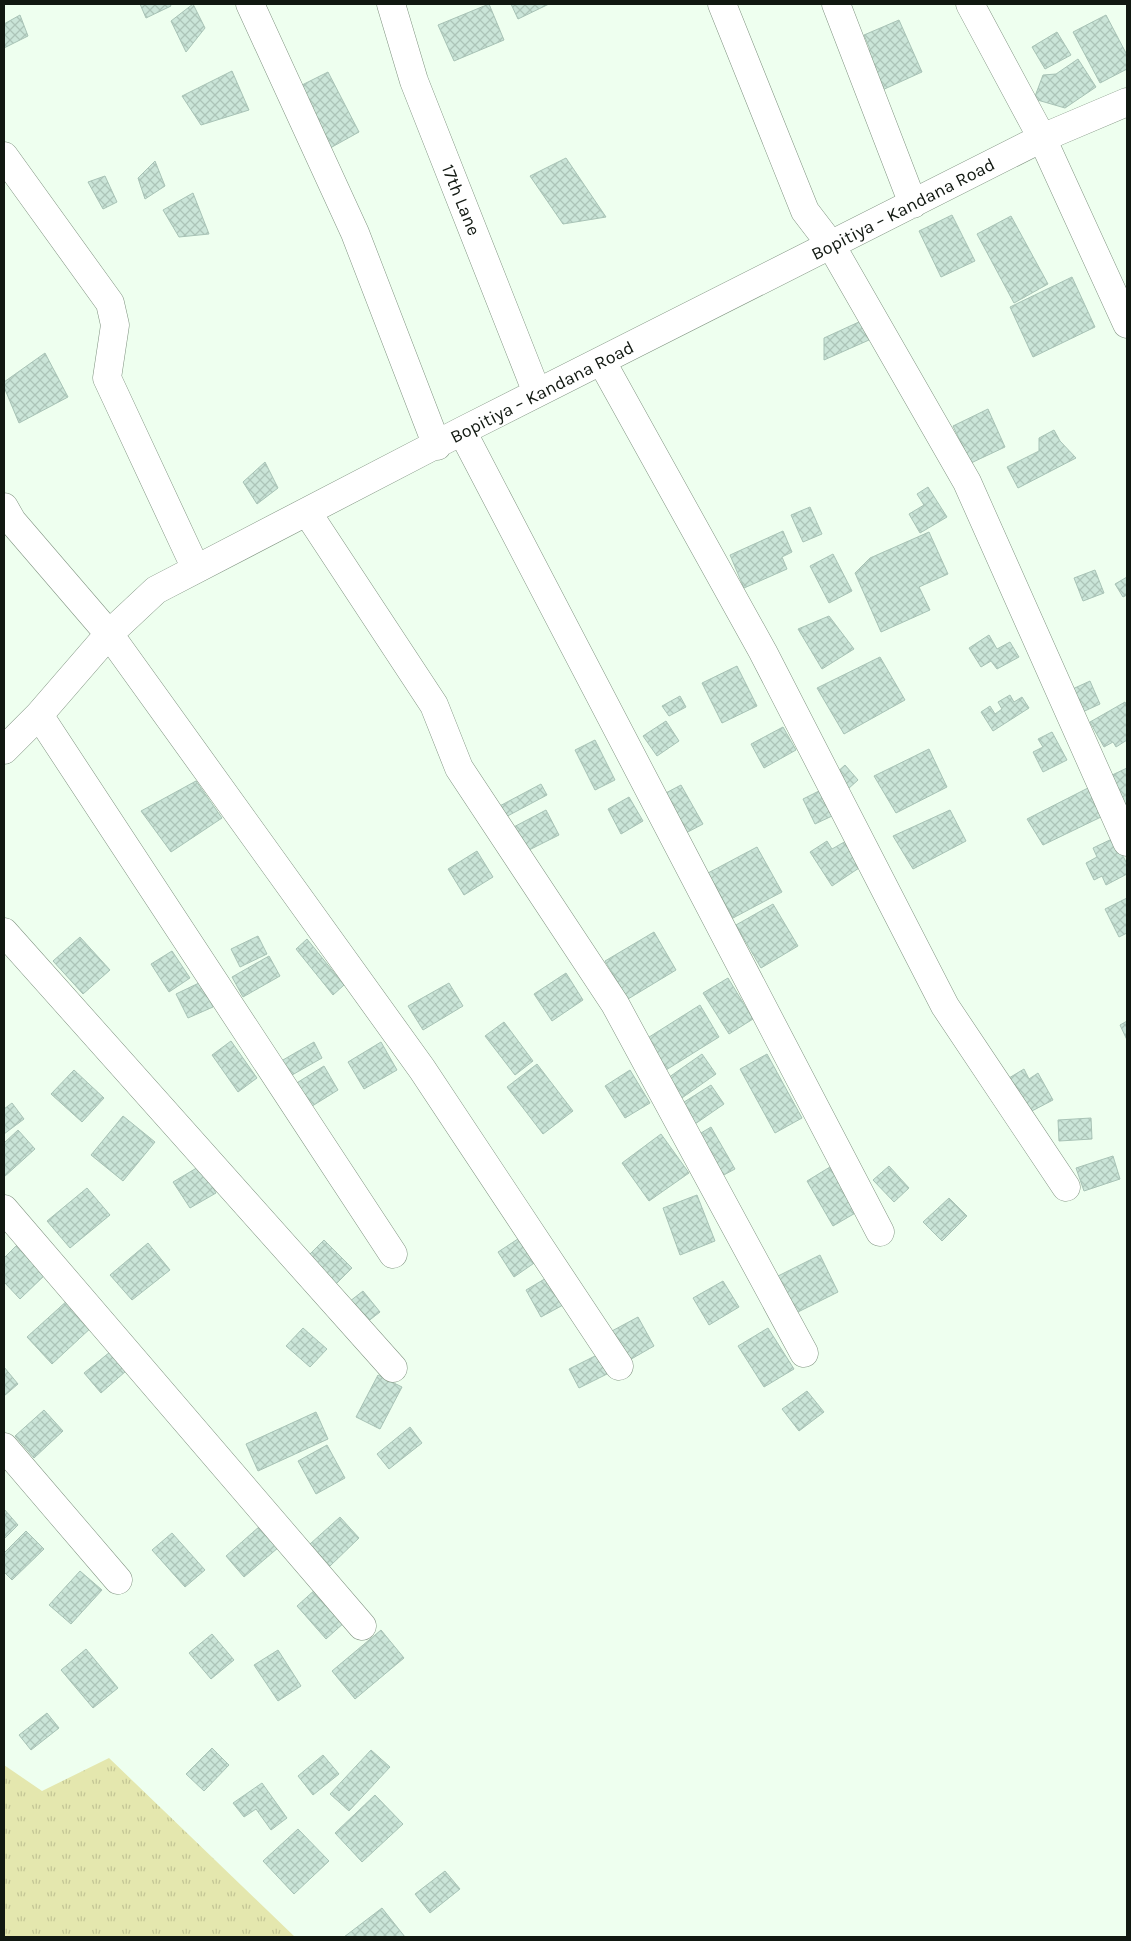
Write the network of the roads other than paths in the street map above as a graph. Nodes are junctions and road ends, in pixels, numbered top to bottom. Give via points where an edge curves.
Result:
1 (250, 4) edge
2 (391, 4) edge
3 (722, 4) edge
4 (836, 4) edge
5 (970, 4) edge
6 (1124, 109) edge
7 (1042, 138) junction
8 (4, 156) edge
9 (913, 204) junction
10 (831, 245) junction
11 (1127, 324) edge
12 (602, 362) junction
13 (537, 393) junction
14 (462, 431) junction
15 (437, 446) junction
16 (4, 507) edge
17 (307, 512) junction
18 (196, 569) junction
19 (110, 634) junction
20 (39, 715) junction
21 (4, 750) edge
22 (1127, 842) edge
23 (4, 932) edge
24 (1066, 1187) dead end
25 (4, 1210) edge
26 (880, 1232) dead end
27 (393, 1254) dead end
28 (804, 1353) dead end
29 (620, 1366) dead end
30 (393, 1368) dead end
31 (4, 1447) edge
32 (118, 1580) dead end
33 (362, 1626) dead end

1 - 15 street via 355,233
2 - 13 street, 17th Lane via 414,81
3 - 10 street via 805,210
4 - 9 street
5 - 7 street
6 - 7 street, Bopitiya – Kandana Road
7 - 9 street, Bopitiya – Kandana Road
7 - 11 street
8 - 18 street via 110,303 115,326 108,378
9 - 10 street, Bopitiya – Kandana Road
10 - 12 street, Bopitiya – Kandana Road
10 - 22 street via 968,482
12 - 13 street, Bopitiya – Kandana Road
12 - 24 street via 763,652 945,1006
13 - 14 street, Bopitiya – Kandana Road
14 - 15 street, Bopitiya – Kandana Road
14 - 26 street
15 - 17 street, Bopitiya – Kandana Road
16 - 19 street via 12,521
17 - 18 street, Bopitiya – Kandana Road
17 - 28 street via 434,705 459,768 615,1004
18 - 19 street, Bopitiya – Kandana Road via 156,590
19 - 20 street, Bopitiya – Kandana Road
19 - 29 street via 422,1069
20 - 21 street, Bopitiya – Kandana Road
20 - 27 street
23 - 30 street
25 - 33 street
31 - 32 street

